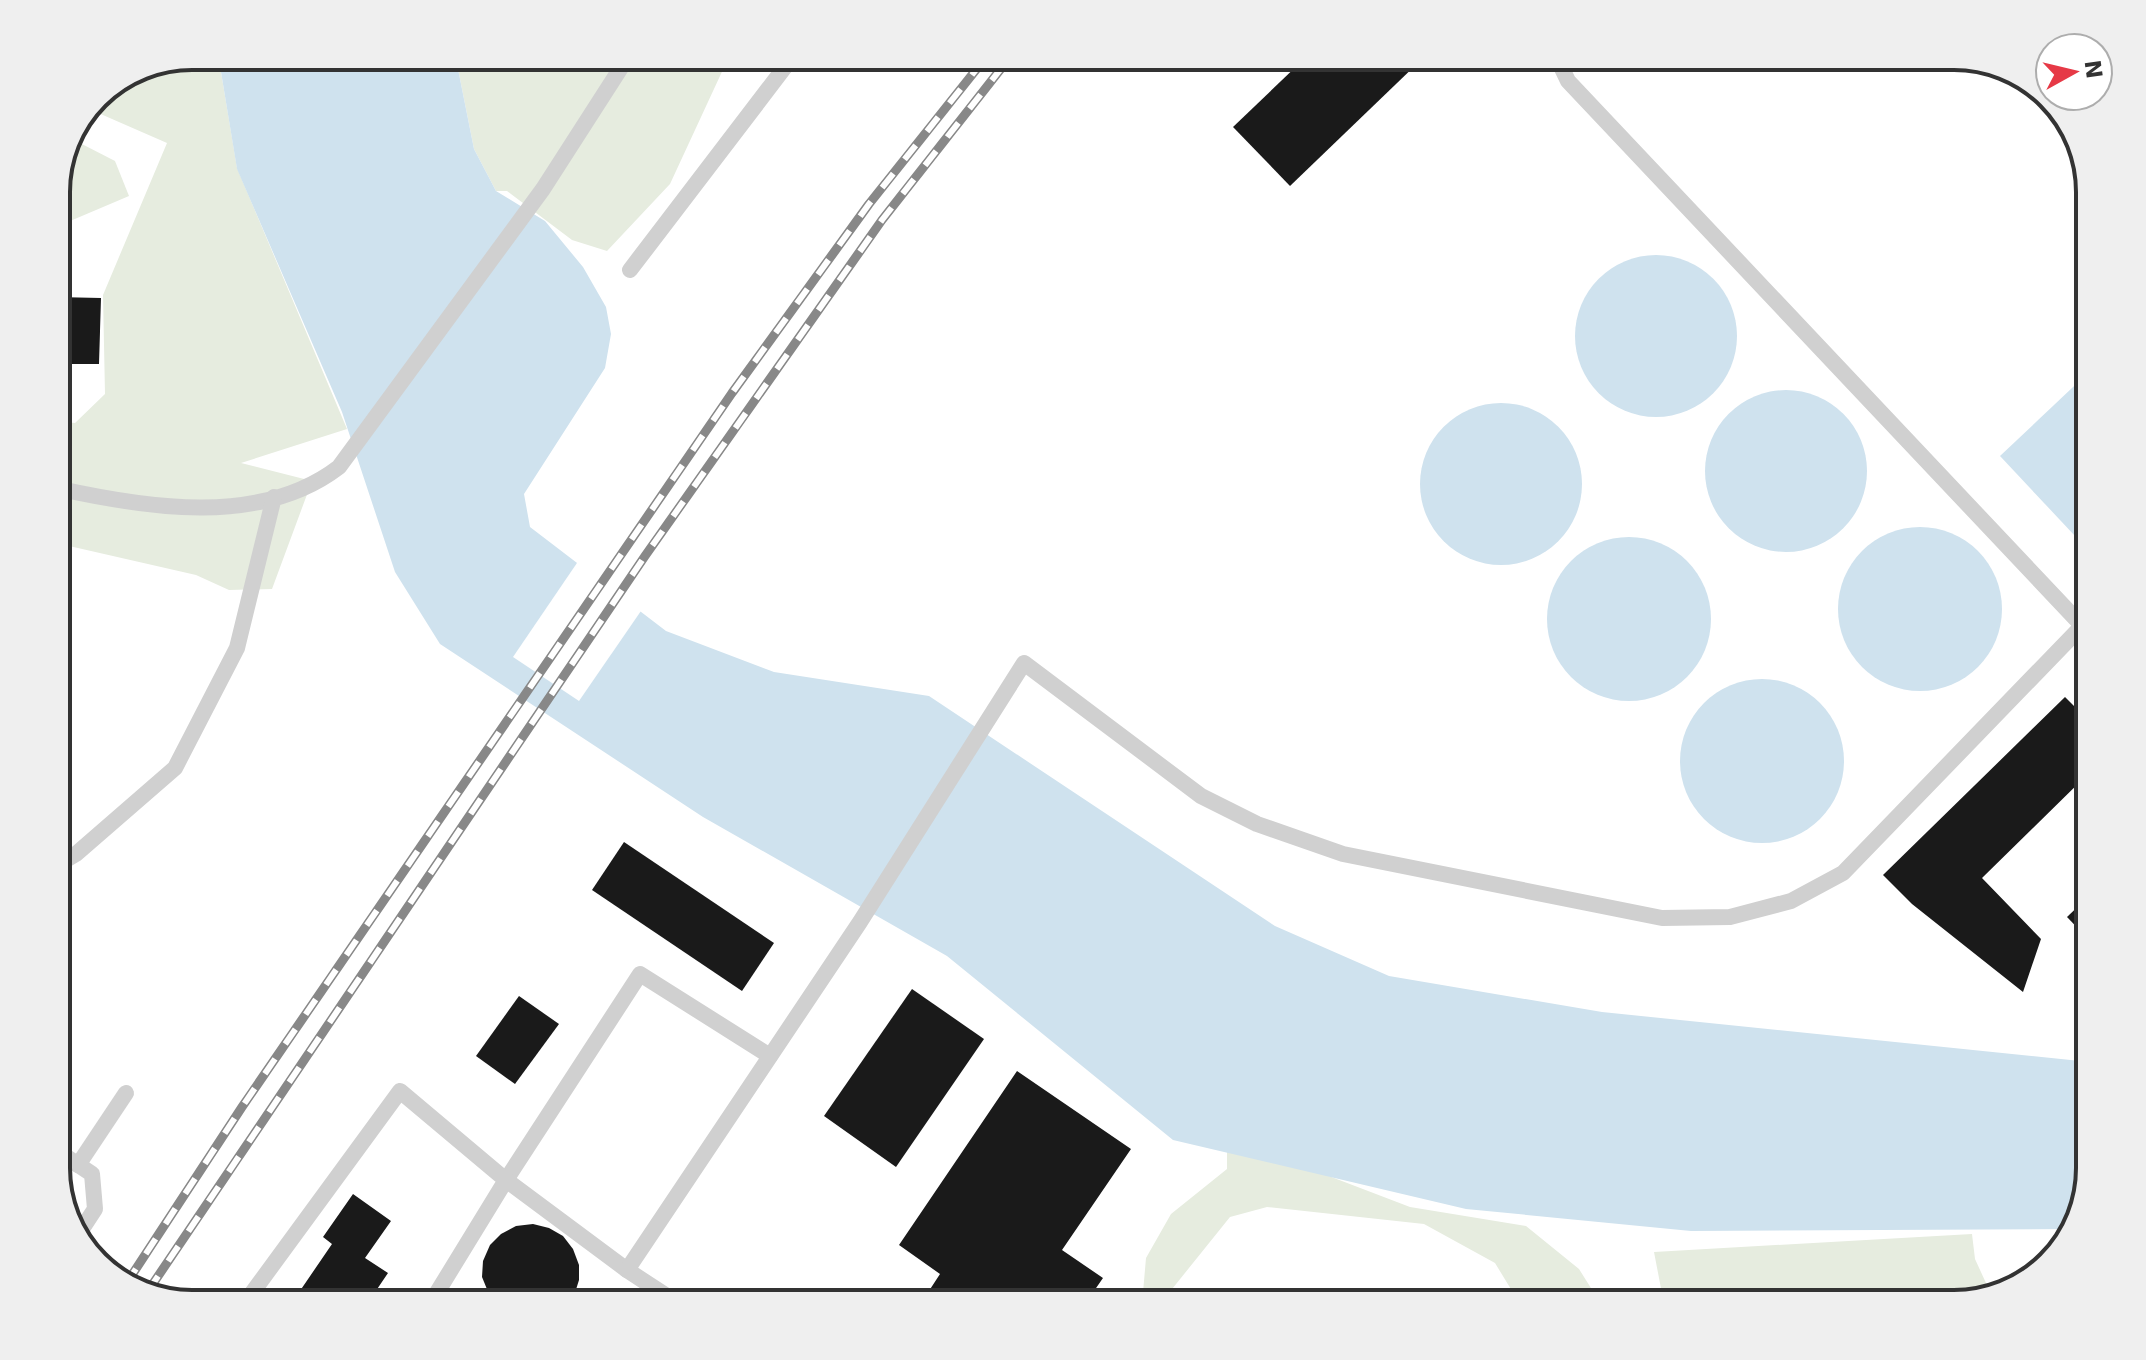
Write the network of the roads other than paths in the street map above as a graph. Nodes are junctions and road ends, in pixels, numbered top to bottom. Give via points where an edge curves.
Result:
1 (620, 70) edge
2 (783, 70) edge
3 (1563, 70) edge
4 (630, 270) dead end
5 (70, 490) edge
6 (274, 497) junction
7 (2076, 619) edge
8 (2076, 640) edge
9 (70, 858) edge
10 (770, 1056) junction
11 (126, 1093) dead end
12 (70, 1160) edge
13 (78, 1165) junction
14 (506, 1180) junction
15 (84, 1225) edge
16 (627, 1270) junction
17 (254, 1290) edge
18 (439, 1290) edge
19 (658, 1290) edge

1 - 6 lane via 543,189 339,467 295,493
2 - 4 lane
3 - 7 lane
5 - 6 lane via 189,510
6 - 9 lane via 237,648 175,768
8 - 10 lane via 1843,873 1791,901 1730,917 1662,918 1343,854 1257,824 1201,796 1024,663
10 - 14 lane via 640,974
10 - 16 lane
11 - 13 lane
12 - 13 lane
13 - 15 lane via 92,1174 95,1209
14 - 16 lane
14 - 17 lane via 400,1091
14 - 18 lane
16 - 19 lane

